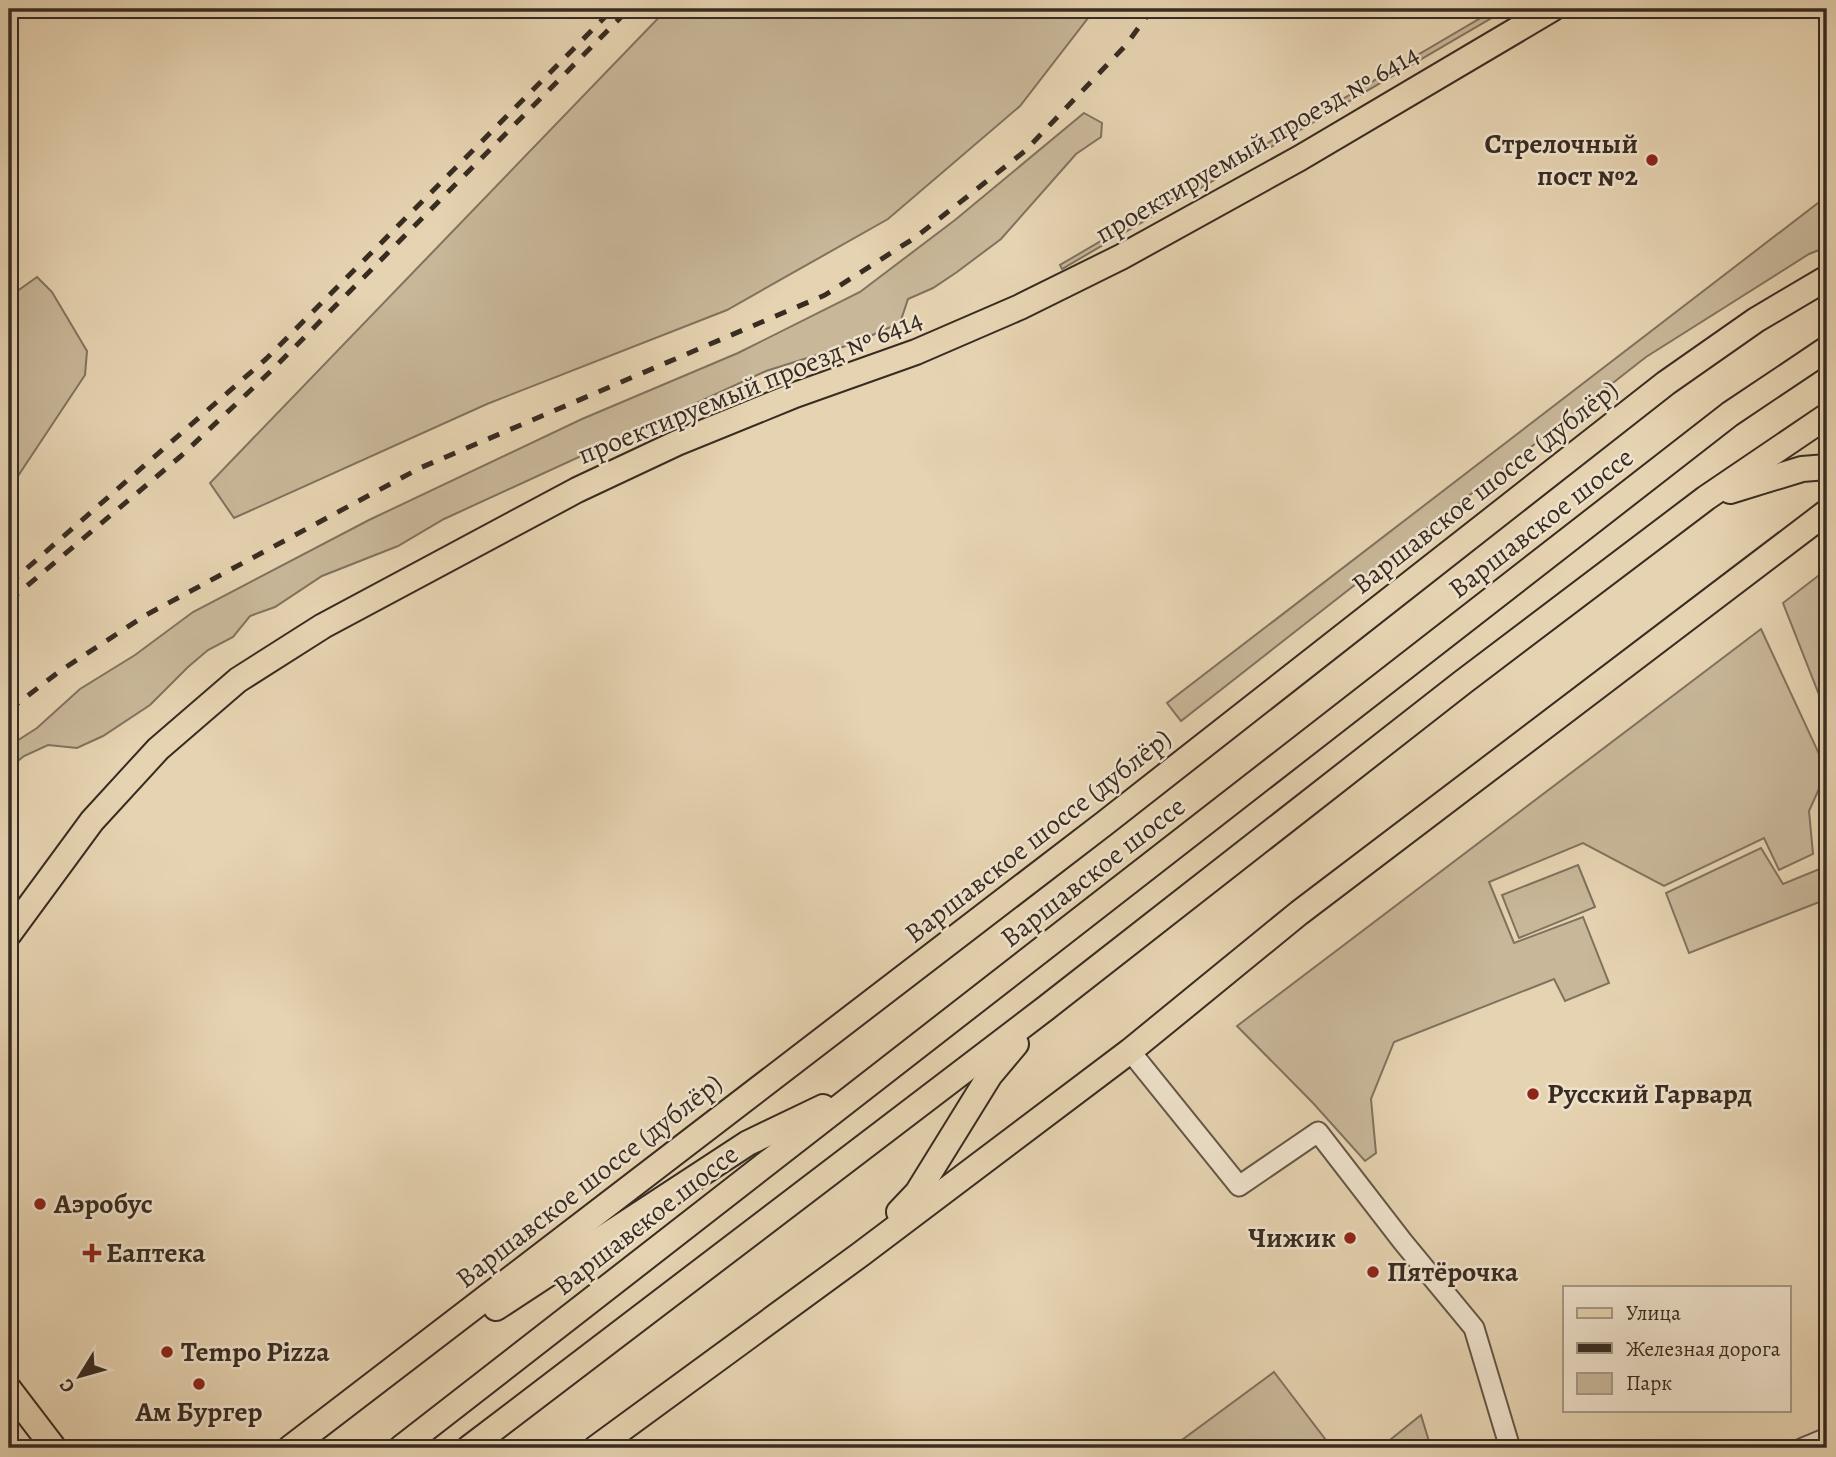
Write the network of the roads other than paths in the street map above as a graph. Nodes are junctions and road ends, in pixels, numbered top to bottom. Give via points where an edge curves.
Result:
1 (1552, 9) edge
2 (1827, 278) edge
3 (1827, 349) edge
4 (1827, 416) edge
5 (1827, 467) edge
6 (1706, 498) junction
7 (1827, 512) edge
8 (9, 934) edge
9 (1046, 1008) junction
10 (1130, 1051) junction
11 (867, 1085) junction
12 (861, 1254) junction
13 (375, 1383) junction
14 (9, 1389) edge
15 (328, 1420) junction
16 (1827, 1438) edge
17 (54, 1448) edge
18 (290, 1448) edge
19 (301, 1448) edge
20 (401, 1448) edge
21 (469, 1448) edge
22 (596, 1448) edge
23 (1510, 1448) edge
24 (1803, 1448) edge

1 - 8 main road, проектируемый проезд № 6414 via 1121,257 916,352 795,395 665,449 577,490 324,626 238,680 158,749 92,821
2 - 13 main road, Варшавское шоссе (дублёр) via 1756,320 1666,383 1095,831
3 - 11 main road, Варшавское шоссе via 1730,414
4 - 6 main road
5 - 6 main road via 1802,469
6 - 9 main road
7 - 10 main road via 1299,914
9 - 12 main road via 990,1075 917,1193
9 - 21 main road
10 - 12 main road
10 - 23 street via 1239,1186 1318,1132 1474,1328
11 - 13 main road via 748,1143
11 - 20 main road, Варшавское шоссе
12 - 22 main road
13 - 15 main road, Варшавское шоссе (дублёр)
14 - 17 main road
15 - 18 main road, Варшавское шоссе (дублёр)
15 - 19 street
16 - 24 street

